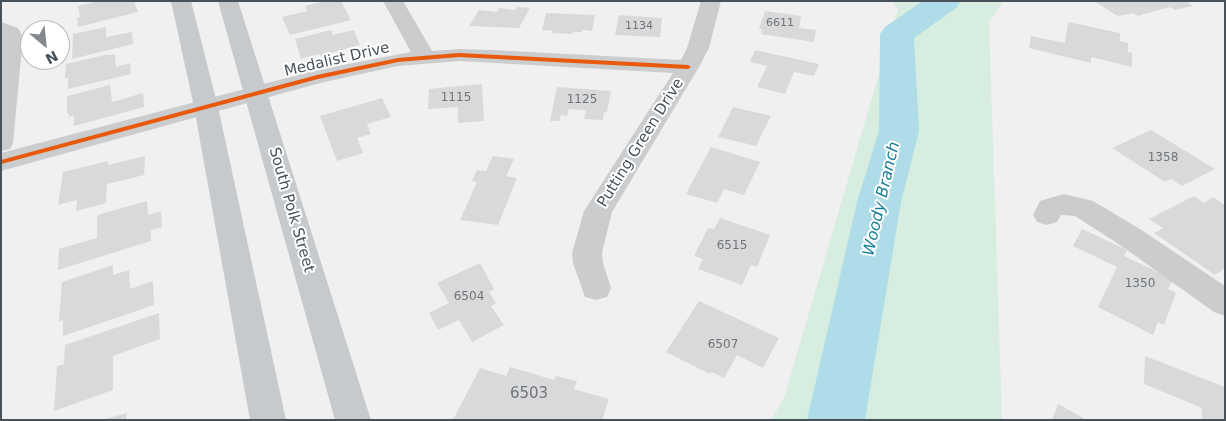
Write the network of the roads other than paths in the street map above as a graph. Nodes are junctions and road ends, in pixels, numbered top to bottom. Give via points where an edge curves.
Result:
1 (181, 1) edge
2 (228, 1) edge
3 (393, 1) edge
4 (712, 1) edge
5 (3, 28) edge
6 (425, 58) junction
7 (688, 67) junction
8 (257, 94) junction
9 (206, 107) junction
10 (1, 143) edge
11 (1, 162) edge
12 (1047, 215) dead end
13 (596, 288) dead end
14 (1225, 303) edge
15 (268, 420) edge
16 (353, 420) edge

1 - 9 main road
2 - 8 main road, South Polk Street
3 - 6 street
4 - 7 street, Putting Green Drive via 698,48
5 - 10 street via 13,37
6 - 7 street, Medalist Drive via 494,56
6 - 8 street, Medalist Drive via 359,67
7 - 13 street, Putting Green Drive via 598,211 587,253
8 - 9 street, Medalist Drive
8 - 16 main road, South Polk Street
9 - 11 street, Medalist Drive
9 - 15 main road
12 - 14 street via 1050,208 1064,204 1083,208

